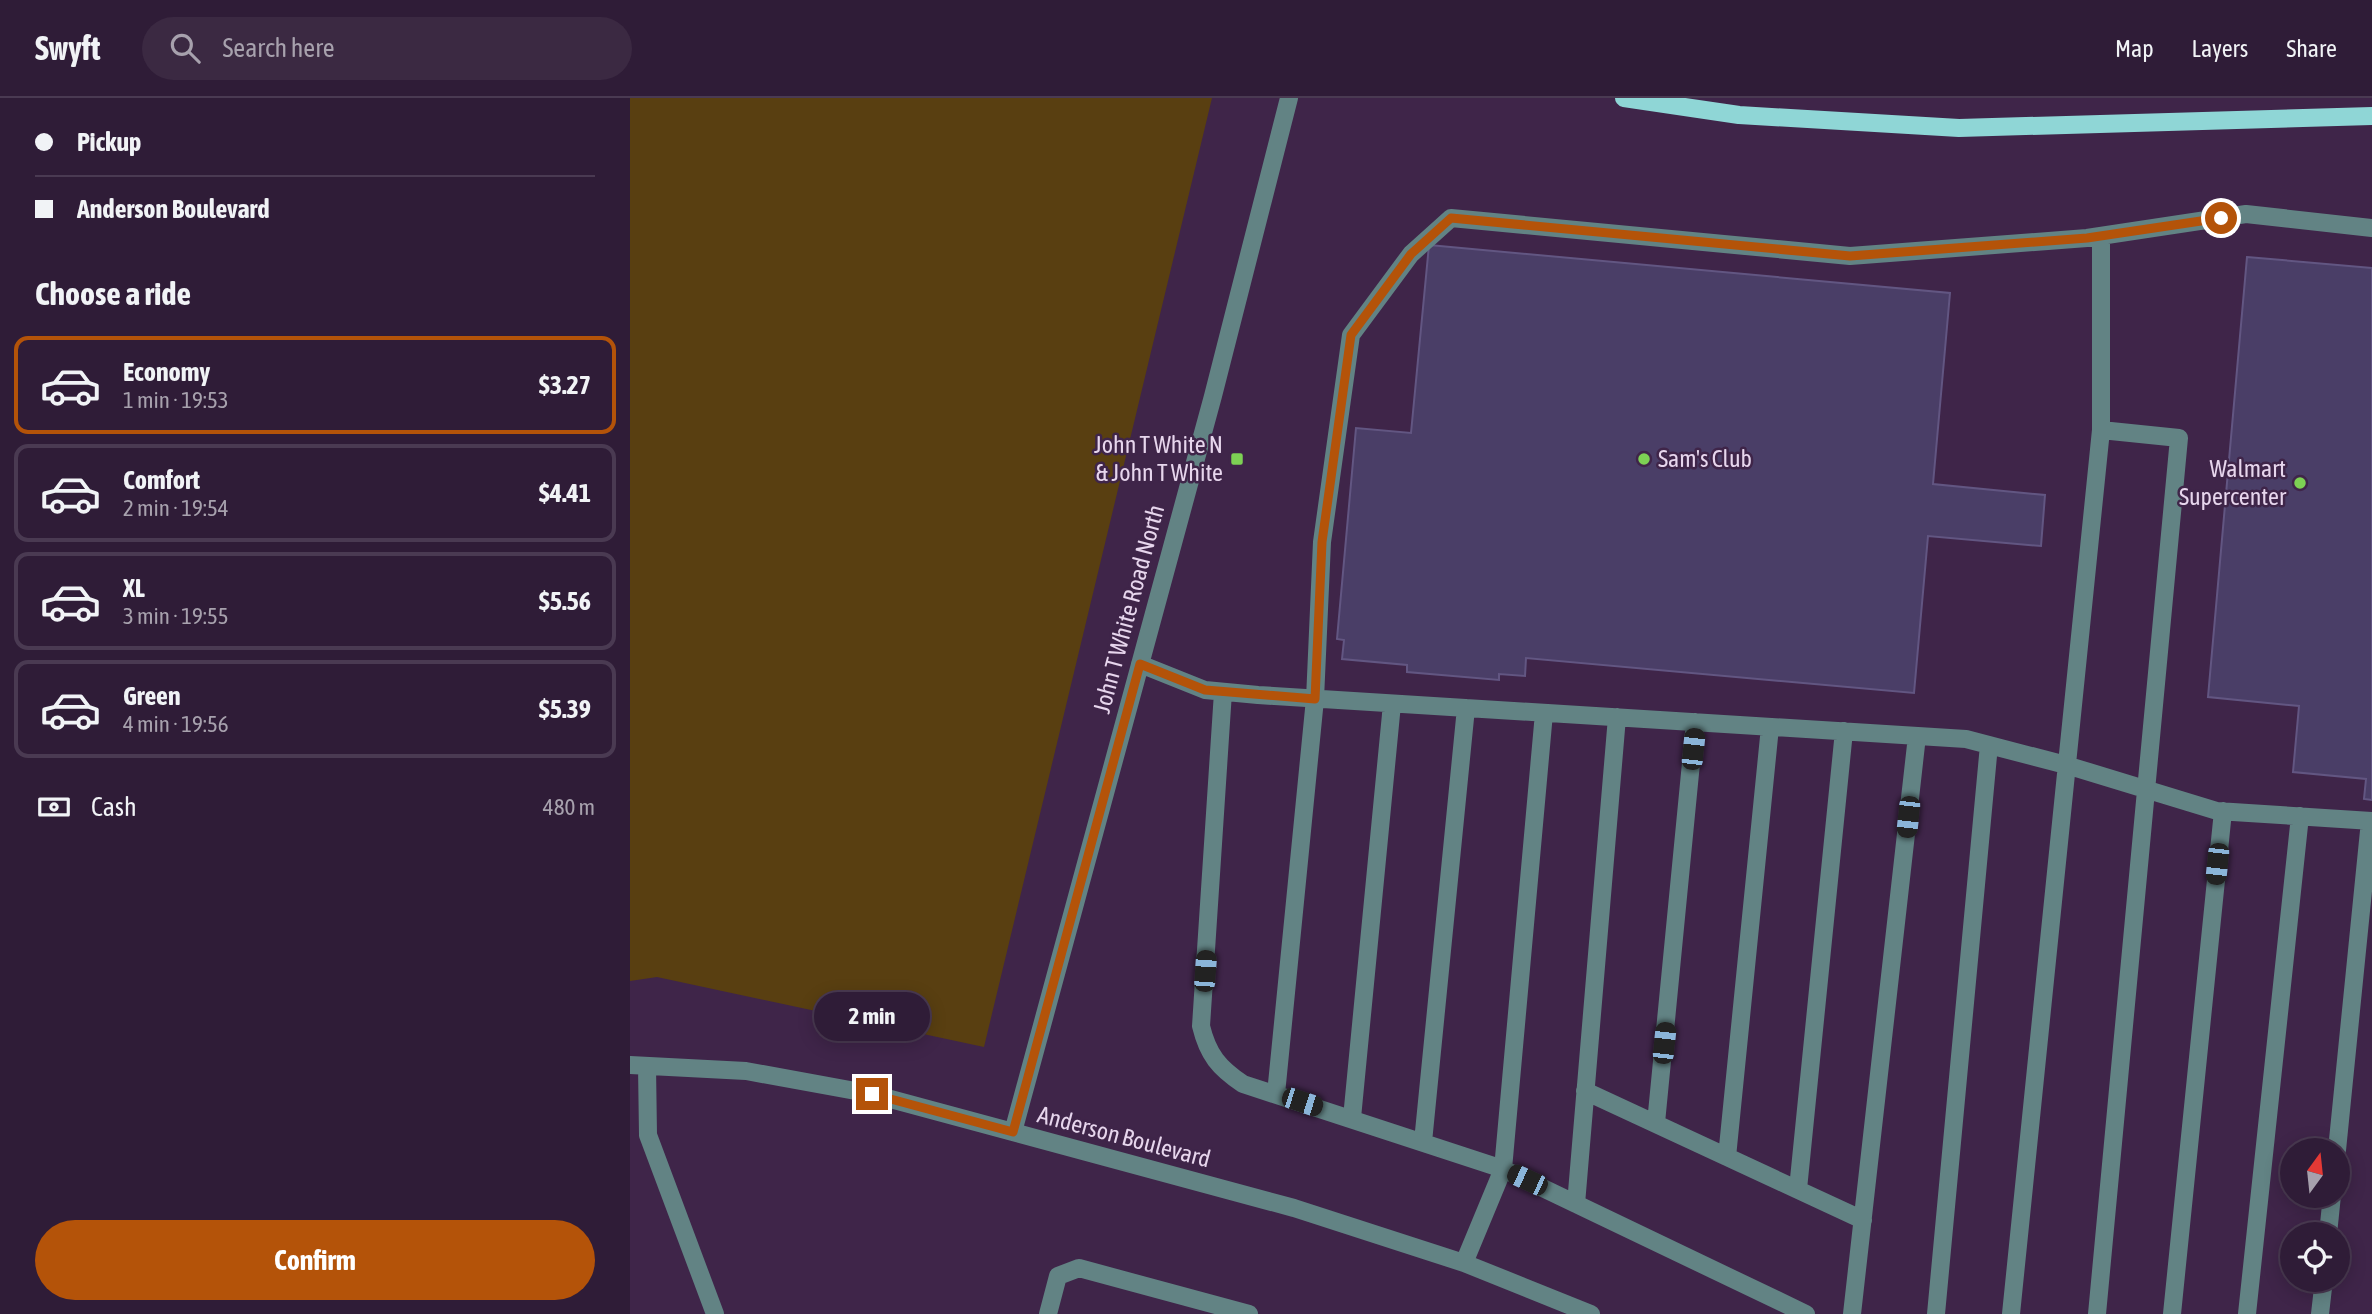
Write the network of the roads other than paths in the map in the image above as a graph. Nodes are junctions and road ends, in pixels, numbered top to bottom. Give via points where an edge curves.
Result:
1 (1289, 98) edge
2 (1624, 98) edge
3 (2372, 116) edge
4 (2372, 228) edge
5 (2101, 236) junction
6 (2101, 430) junction
7 (1140, 664) junction
8 (1223, 692) junction
9 (1315, 699) junction
10 (1392, 704) junction
11 (1466, 708) junction
12 (1544, 713) junction
13 (1617, 717) junction
14 (1696, 722) junction
15 (1770, 727) junction
16 (1844, 731) junction
17 (1917, 736) junction
18 (1989, 745) junction
19 (2066, 765) junction
20 (2147, 789) junction
21 (2223, 811) junction
22 (2300, 816) junction
23 (2371, 821) edge
24 (639, 1065) edge
25 (1586, 1091) junction
26 (1276, 1094) junction
27 (1352, 1118) junction
28 (1656, 1124) junction
29 (1013, 1132) junction
30 (2338, 1138) edge
31 (1423, 1142) junction
32 (1727, 1157) junction
33 (1503, 1169) junction
34 (1797, 1189) junction
35 (1576, 1204) junction
36 (1863, 1220) junction
37 (1464, 1263) junction
38 (2323, 1292) edge
39 (715, 1314) edge
40 (1048, 1314) edge
41 (1249, 1314) edge
42 (1591, 1314) edge
43 (1806, 1314) edge
44 (1852, 1314) edge
45 (1936, 1314) edge
46 (2011, 1314) edge
47 (2097, 1314) edge
48 (2172, 1314) edge
49 (2247, 1314) edge
50 (2320, 1314) edge

1 - 7 street, John T White Road North
2 - 3 main road via 1739,115 1959,128
4 - 5 street via 2246,214
5 - 6 street
5 - 9 street via 1850,256 1451,218 1411,254 1351,335 1322,542
6 - 19 street
6 - 20 street via 2179,438
7 - 8 street via 1205,690
7 - 29 street, John T White Road North
8 - 9 street
8 - 26 street via 1201,1027 1221,1070 1243,1084
9 - 10 street
9 - 26 street
10 - 11 street
10 - 27 street
11 - 12 street
11 - 31 street
12 - 13 street
12 - 33 street
13 - 14 street
13 - 25 street
14 - 15 street
14 - 28 street
15 - 16 street
15 - 32 street
16 - 17 street
16 - 34 street
17 - 18 street
17 - 36 street
18 - 19 street
18 - 45 street
19 - 20 street
19 - 46 street
20 - 21 street
20 - 47 street
21 - 22 street
21 - 48 street
22 - 23 street
22 - 49 street
23 - 30 street
24 - 29 street, Anderson Boulevard via 783,1077 872,1094
24 - 39 street via 648,1135
25 - 28 street
25 - 35 street
26 - 27 street
27 - 31 street
28 - 32 street
29 - 37 street, Anderson Boulevard via 1294,1208
31 - 33 street
32 - 34 street
33 - 35 street
33 - 37 street
34 - 36 street
35 - 43 street
36 - 44 street
37 - 42 street, Anderson Boulevard
38 - 50 street
40 - 41 street via 1058,1276 1079,1268

